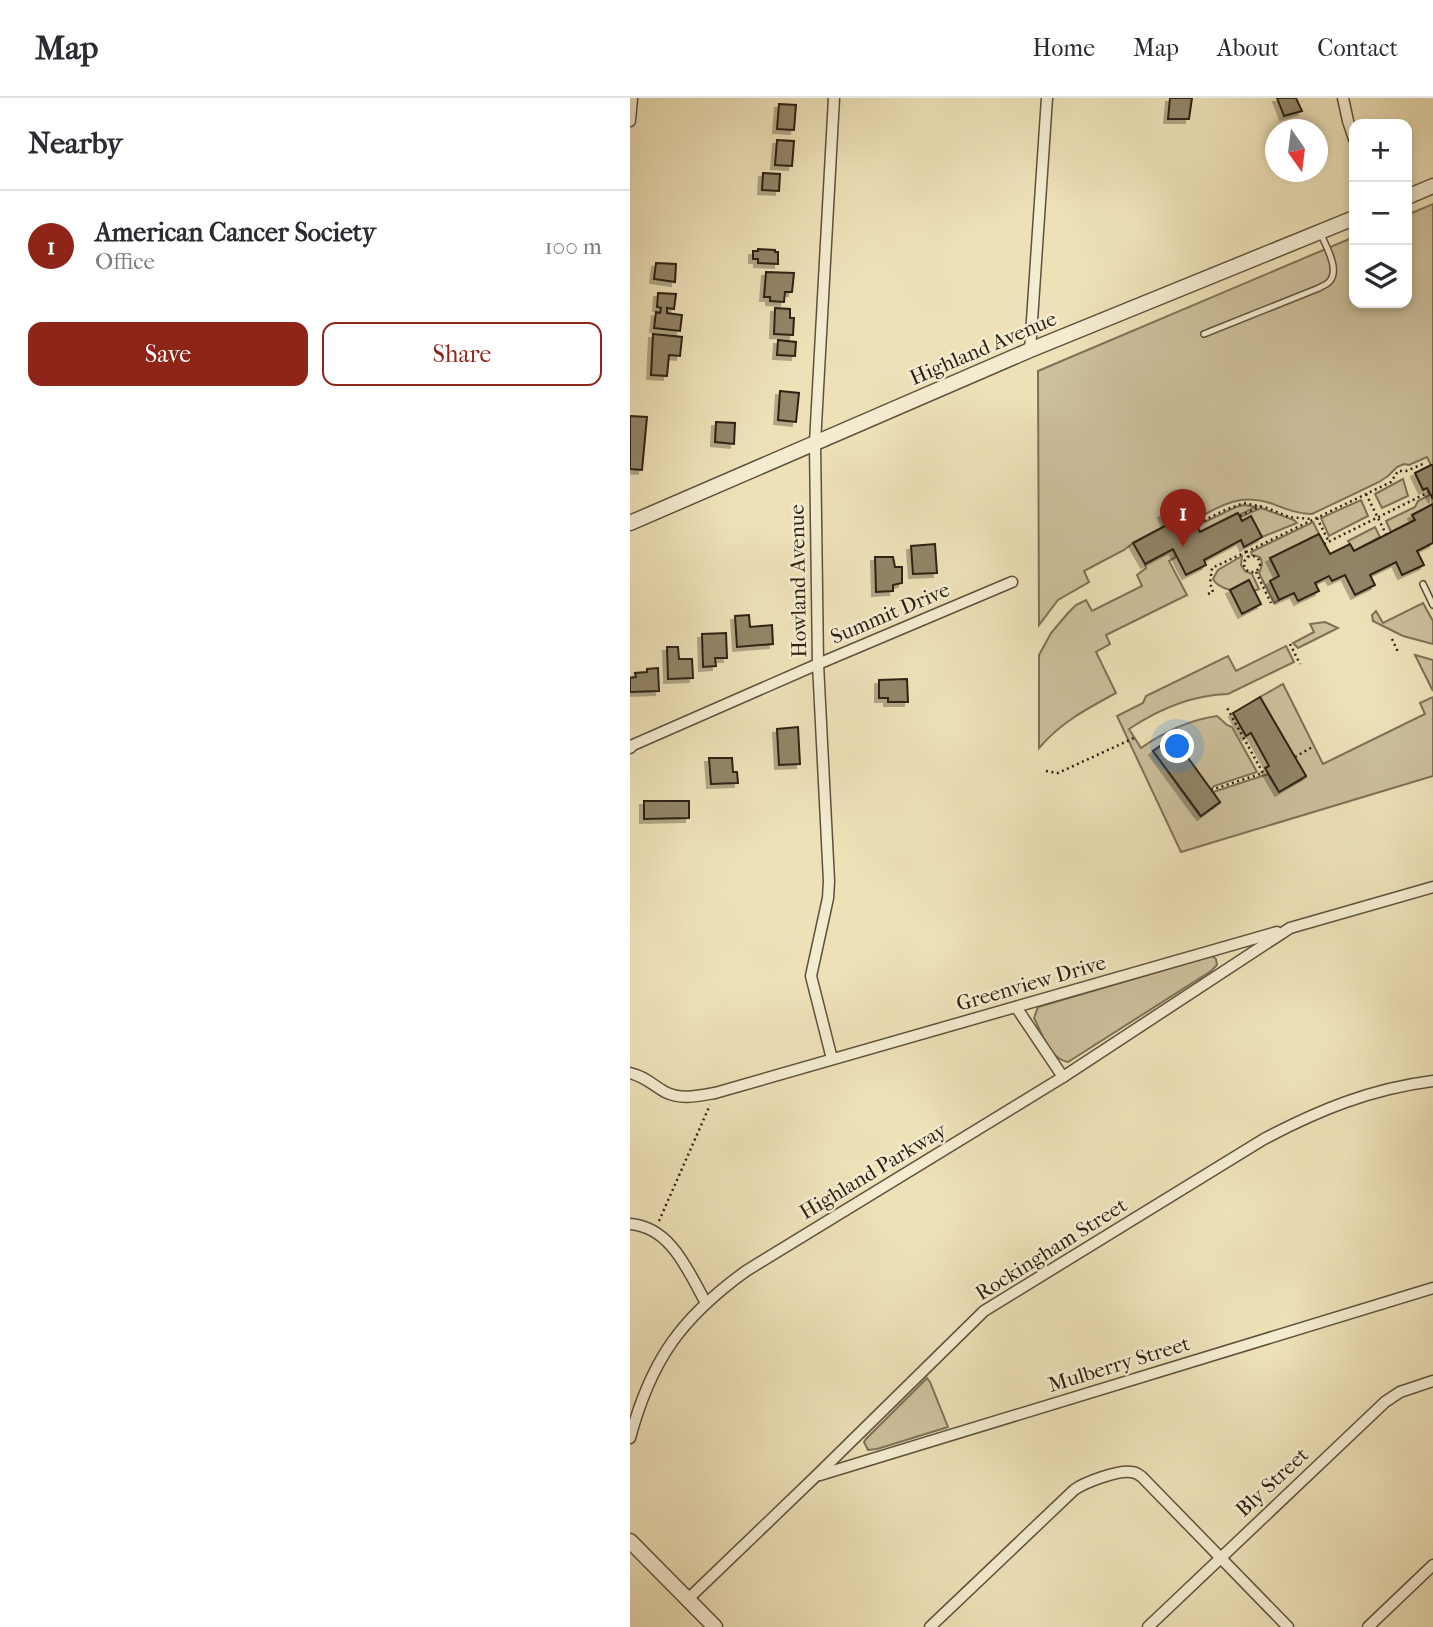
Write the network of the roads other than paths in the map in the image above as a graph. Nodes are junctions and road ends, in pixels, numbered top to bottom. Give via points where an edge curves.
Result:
1 (632, 98) edge
2 (834, 98) edge
3 (1047, 98) edge
4 (1343, 98) edge
5 (630, 121) edge
6 (1349, 124) edge
7 (1433, 186) edge
8 (1412, 195) edge
9 (1349, 220) edge
10 (1320, 232) junction
11 (1205, 334) dead end
12 (1030, 350) junction
13 (815, 443) junction
14 (630, 523) edge
15 (1012, 582) dead end
16 (1423, 584) dead end
17 (1433, 605) edge
18 (818, 664) junction
19 (630, 748) edge
20 (1433, 887) edge
21 (1290, 928) junction
22 (1016, 1007) junction
23 (832, 1059) junction
24 (630, 1073) edge
25 (1063, 1077) junction
26 (1433, 1081) edge
27 (630, 1224) edge
28 (1433, 1288) edge
29 (706, 1303) junction
30 (1433, 1381) edge
31 (630, 1438) edge
32 (816, 1476) junction
33 (630, 1541) edge
34 (1220, 1557) junction
35 (1433, 1565) edge
36 (688, 1599) junction
37 (715, 1627) edge
38 (930, 1627) edge
39 (1148, 1627) edge
40 (1288, 1627) edge
41 (1367, 1627) edge

1 - 5 street
2 - 13 street, Howland Avenue
3 - 12 street
4 - 6 street
7 - 8 street
9 - 10 street, Highland Avenue
10 - 11 lane via 1333,267 1329,282
10 - 12 street, Highland Avenue
12 - 13 street, Highland Avenue
13 - 14 street, Highland Avenue
13 - 18 street, Howland Avenue
15 - 18 street, Summit Drive
16 - 17 lane
18 - 19 street, Summit Drive
18 - 23 street, Howland Avenue via 829,881 811,976
20 - 21 street, Highland Parkway
21 - 22 street, Greenview Drive
21 - 25 street, Highland Parkway
22 - 23 street, Greenview Drive
22 - 25 street
23 - 24 street, Greenview Drive via 695,1097 678,1097
25 - 29 street, Highland Parkway via 746,1271
26 - 32 street, Rockingham Street via 1360,1096 1302,1119 984,1311
27 - 29 street via 655,1231 668,1242
28 - 32 street, Mulberry Street
29 - 31 street, Highland Parkway via 665,1352 639,1404
30 - 34 street, Bly Street via 1385,1402
32 - 36 street, Rockingham Street
33 - 36 street
34 - 38 street via 1142,1477 1120,1473 1074,1490
34 - 39 street, Bly Street
34 - 40 street
35 - 41 street
36 - 37 street

